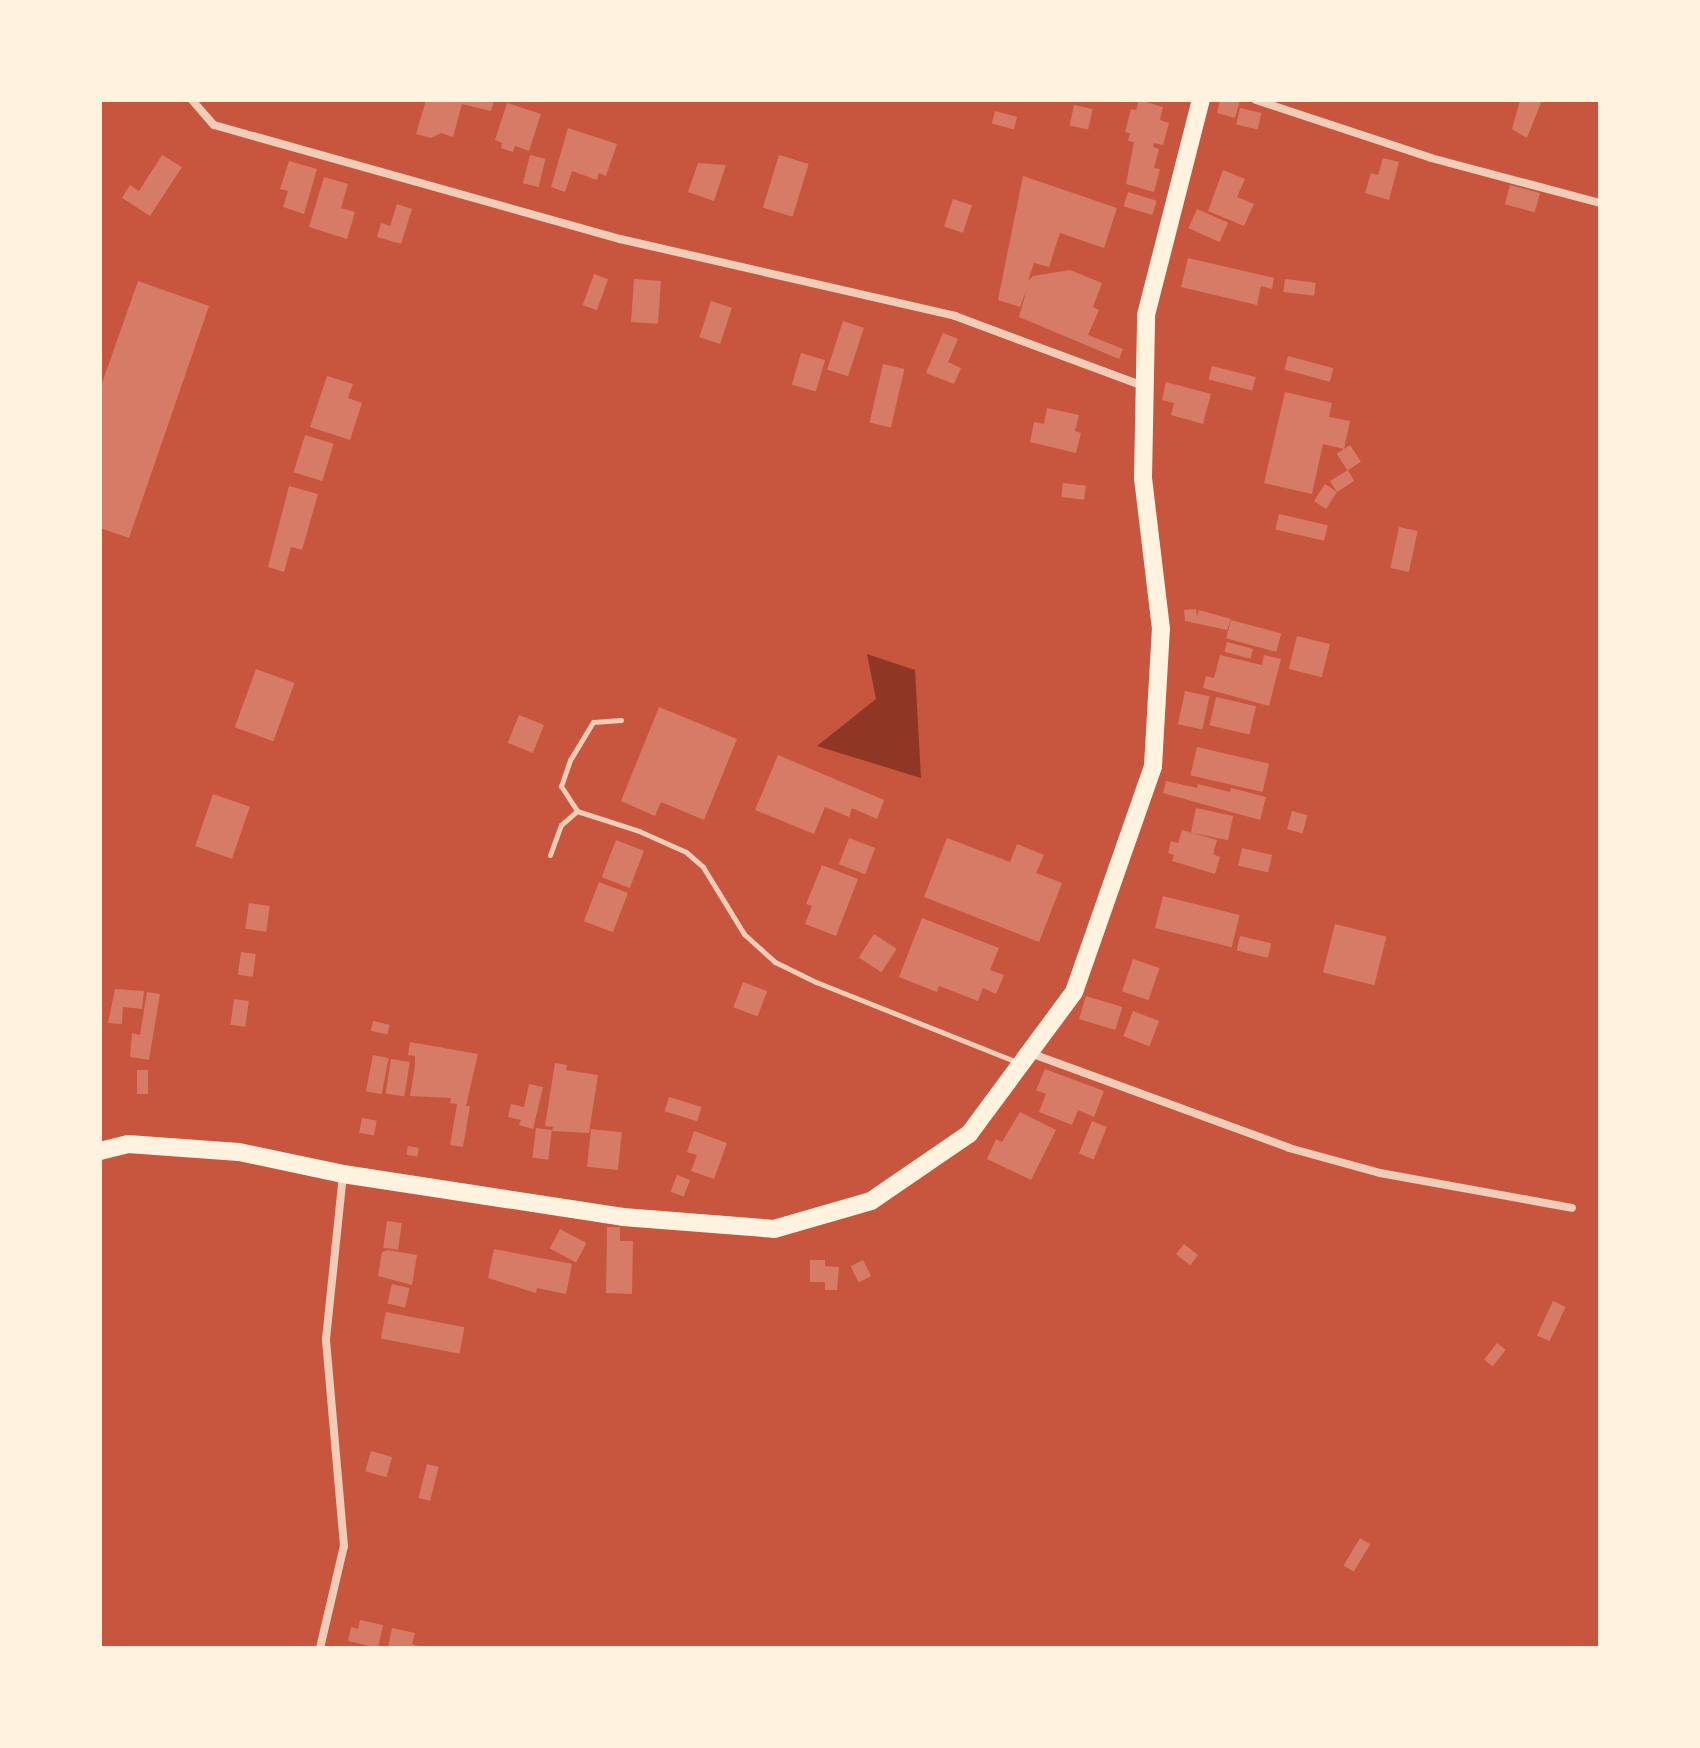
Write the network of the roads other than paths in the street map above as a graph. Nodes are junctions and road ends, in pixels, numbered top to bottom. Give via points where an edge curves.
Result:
1 (192, 100) edge
2 (1201, 100) edge
3 (1256, 100) edge
4 (1600, 203) edge
5 (1144, 387) junction
6 (621, 720) dead end
7 (577, 811) junction
8 (550, 855) dead end
9 (1025, 1058) junction
10 (100, 1151) edge
11 (343, 1174) junction
12 (1572, 1208) dead end
13 (320, 1648) edge

1 - 5 street via 214,125 620,239 955,316
2 - 5 highway via 1146,315
3 - 4 street via 1431,158
5 - 9 highway via 1143,478 1161,629 1153,766 1074,992
6 - 7 lane via 593,722 575,750 561,786
7 - 8 lane via 561,825
7 - 9 lane via 686,852 703,867 744,934 775,962
9 - 11 highway via 969,1134 871,1201 774,1229 623,1217
9 - 12 street via 1380,1173
10 - 11 highway via 128,1144 239,1152
11 - 13 street via 326,1339 344,1546

